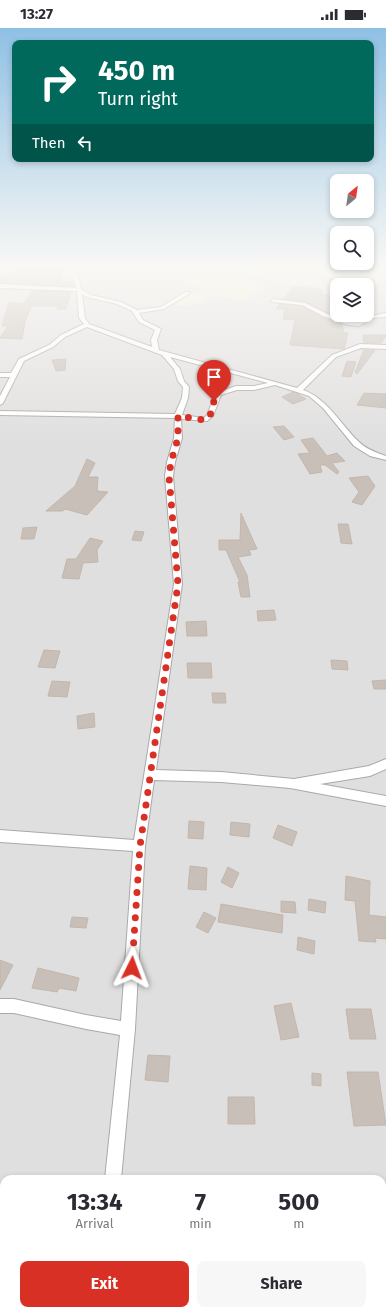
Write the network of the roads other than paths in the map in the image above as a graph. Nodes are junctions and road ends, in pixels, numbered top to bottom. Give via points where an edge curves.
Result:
1 (85, 326) edge
2 (90, 326) edge
3 (151, 326) edge
4 (386, 347) edge
5 (161, 353) junction
6 (0, 375) edge
7 (13, 375) junction
8 (276, 383) junction
9 (299, 390) junction
10 (0, 403) edge
11 (0, 413) edge
12 (178, 416) junction
13 (386, 458) edge
14 (386, 764) edge
15 (150, 775) junction
16 (290, 783) junction
17 (386, 801) edge
18 (0, 836) edge
19 (140, 846) junction
20 (0, 1006) edge
21 (128, 1029) junction
22 (113, 1175) edge

1 - 7 street via 21,360
2 - 5 street
3 - 5 street via 158,329 153,344
4 - 9 street via 354,347 334,356
5 - 8 street
5 - 12 street via 177,368 186,387
6 - 7 street
7 - 10 street
8 - 9 street
8 - 12 street via 236,388 218,394 210,416 205,420
9 - 13 street via 311,395 325,407 357,444 373,454
11 - 12 street
12 - 15 street via 178,438 169,476 178,584
14 - 16 street via 370,771
15 - 16 street via 221,777
15 - 19 street
16 - 17 street
18 - 19 street
19 - 21 street
20 - 21 street via 14,1006
21 - 22 street

